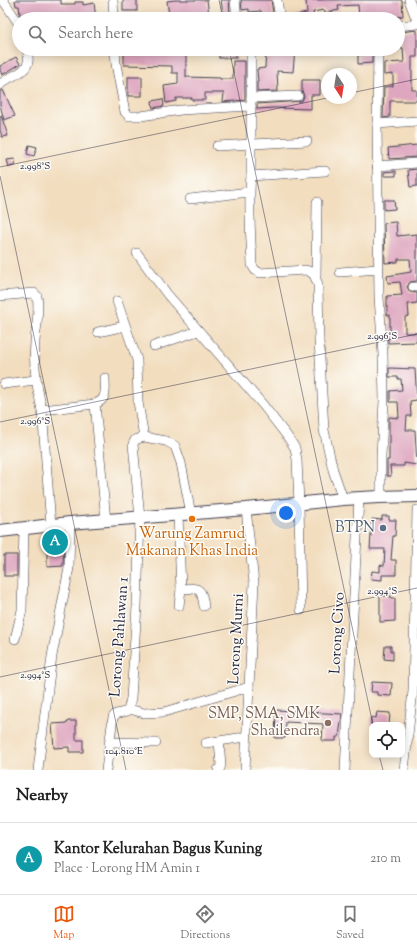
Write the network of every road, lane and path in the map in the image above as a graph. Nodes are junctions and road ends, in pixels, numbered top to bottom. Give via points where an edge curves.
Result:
1 (3, 0) edge
2 (113, 0) edge
3 (235, 0) edge
4 (277, 0) edge
5 (410, 0) edge
6 (114, 12) edge
7 (236, 12) edge
8 (279, 12) edge
9 (12, 14) edge
10 (417, 21) edge
11 (417, 24) edge
12 (405, 25) edge
13 (29, 56) edge
14 (115, 56) edge
15 (251, 56) edge
16 (378, 56) edge
17 (0, 85) edge
18 (298, 96) dead end
19 (251, 102) junction
20 (417, 121) edge
21 (377, 124) junction
22 (307, 141) dead end
23 (251, 144) junction
24 (217, 146) dead end
25 (417, 163) edge
26 (377, 166) junction
27 (325, 171) dead end
28 (251, 176) junction
29 (249, 192) junction
30 (190, 199) dead end
31 (317, 202) dead end
32 (137, 253) dead end
33 (378, 269) junction
34 (340, 272) dead end
35 (316, 277) junction
36 (0, 296) edge
37 (117, 301) dead end
38 (125, 326) junction
39 (198, 331) junction
40 (98, 332) dead end
41 (154, 346) dead end
42 (105, 378) dead end
43 (35, 380) junction
44 (4, 384) dead end
45 (95, 404) junction
46 (42, 410) junction
47 (144, 437) junction
48 (417, 496) edge
49 (381, 497) junction
50 (359, 498) junction
51 (343, 499) junction
52 (300, 503) junction
53 (246, 509) junction
54 (417, 510) edge
55 (191, 514) junction
56 (178, 515) junction
57 (140, 518) junction
58 (106, 521) junction
59 (70, 523) junction
60 (51, 525) junction
61 (24, 528) junction
62 (0, 531) edge
63 (181, 589) junction
64 (179, 606) dead end
65 (204, 606) dead end
66 (301, 610) dead end
67 (15, 639) dead end
68 (249, 687) junction
69 (129, 709) junction
70 (245, 737) junction
71 (219, 741) junction
72 (109, 742) junction
73 (156, 743) dead end
74 (206, 743) dead end
75 (38, 770) edge
76 (106, 770) edge
77 (218, 770) edge
78 (245, 770) edge
79 (346, 770) edge
80 (404, 770) edge

1 - 9 street
2 - 6 street
3 - 7 street
4 - 8 street
5 - 10 street
11 - 12 street
13 - 17 street via 27,66
14 - 19 street via 125,112 129,116
15 - 19 street
16 - 21 street
18 - 19 street
19 - 23 street
20 - 21 street
21 - 26 street
22 - 23 street
23 - 24 street
23 - 28 street
25 - 26 street
26 - 33 street
27 - 28 street
28 - 29 street
29 - 30 street
29 - 35 street via 252,264 255,270 264,274 305,270 312,272
31 - 35 street
32 - 39 street
33 - 34 street
33 - 49 street via 384,400
35 - 51 street via 324,430
36 - 43 street via 34,293 37,296
37 - 38 street
38 - 40 street
38 - 47 street via 137,360 138,402
39 - 41 street
39 - 52 street via 292,442 297,456
42 - 45 street via 104,398
43 - 44 street
43 - 46 street
45 - 46 street
45 - 58 street
46 - 60 street
47 - 55 street via 166,441 175,446
47 - 57 street, Lorong Pahlawan 1 via 135,440 133,444
48 - 49 main road
49 - 50 main road
50 - 51 main road
50 - 79 street, Lorong Civo
51 - 52 main road
52 - 53 main road
52 - 66 street
53 - 55 main road
53 - 68 street, Lorong Murni via 254,583
54 - 80 street via 413,692
55 - 56 main road
56 - 57 main road
56 - 63 street
57 - 58 main road
57 - 69 street, Lorong Pahlawan 1 via 137,606
58 - 59 main road
59 - 60 main road
59 - 75 street via 69,568 52,656
60 - 61 main road
61 - 62 main road
61 - 67 street via 22,610
63 - 64 street
63 - 65 street via 200,590
68 - 69 street via 164,712 144,713
68 - 70 street, Lorong Murni
69 - 72 street, Lorong Pahlawan 1 via 113,717
70 - 71 street
70 - 78 street, Lorong Murni
71 - 74 street
71 - 77 street via 221,765
72 - 73 street
72 - 76 street, Lorong Pahlawan 1

